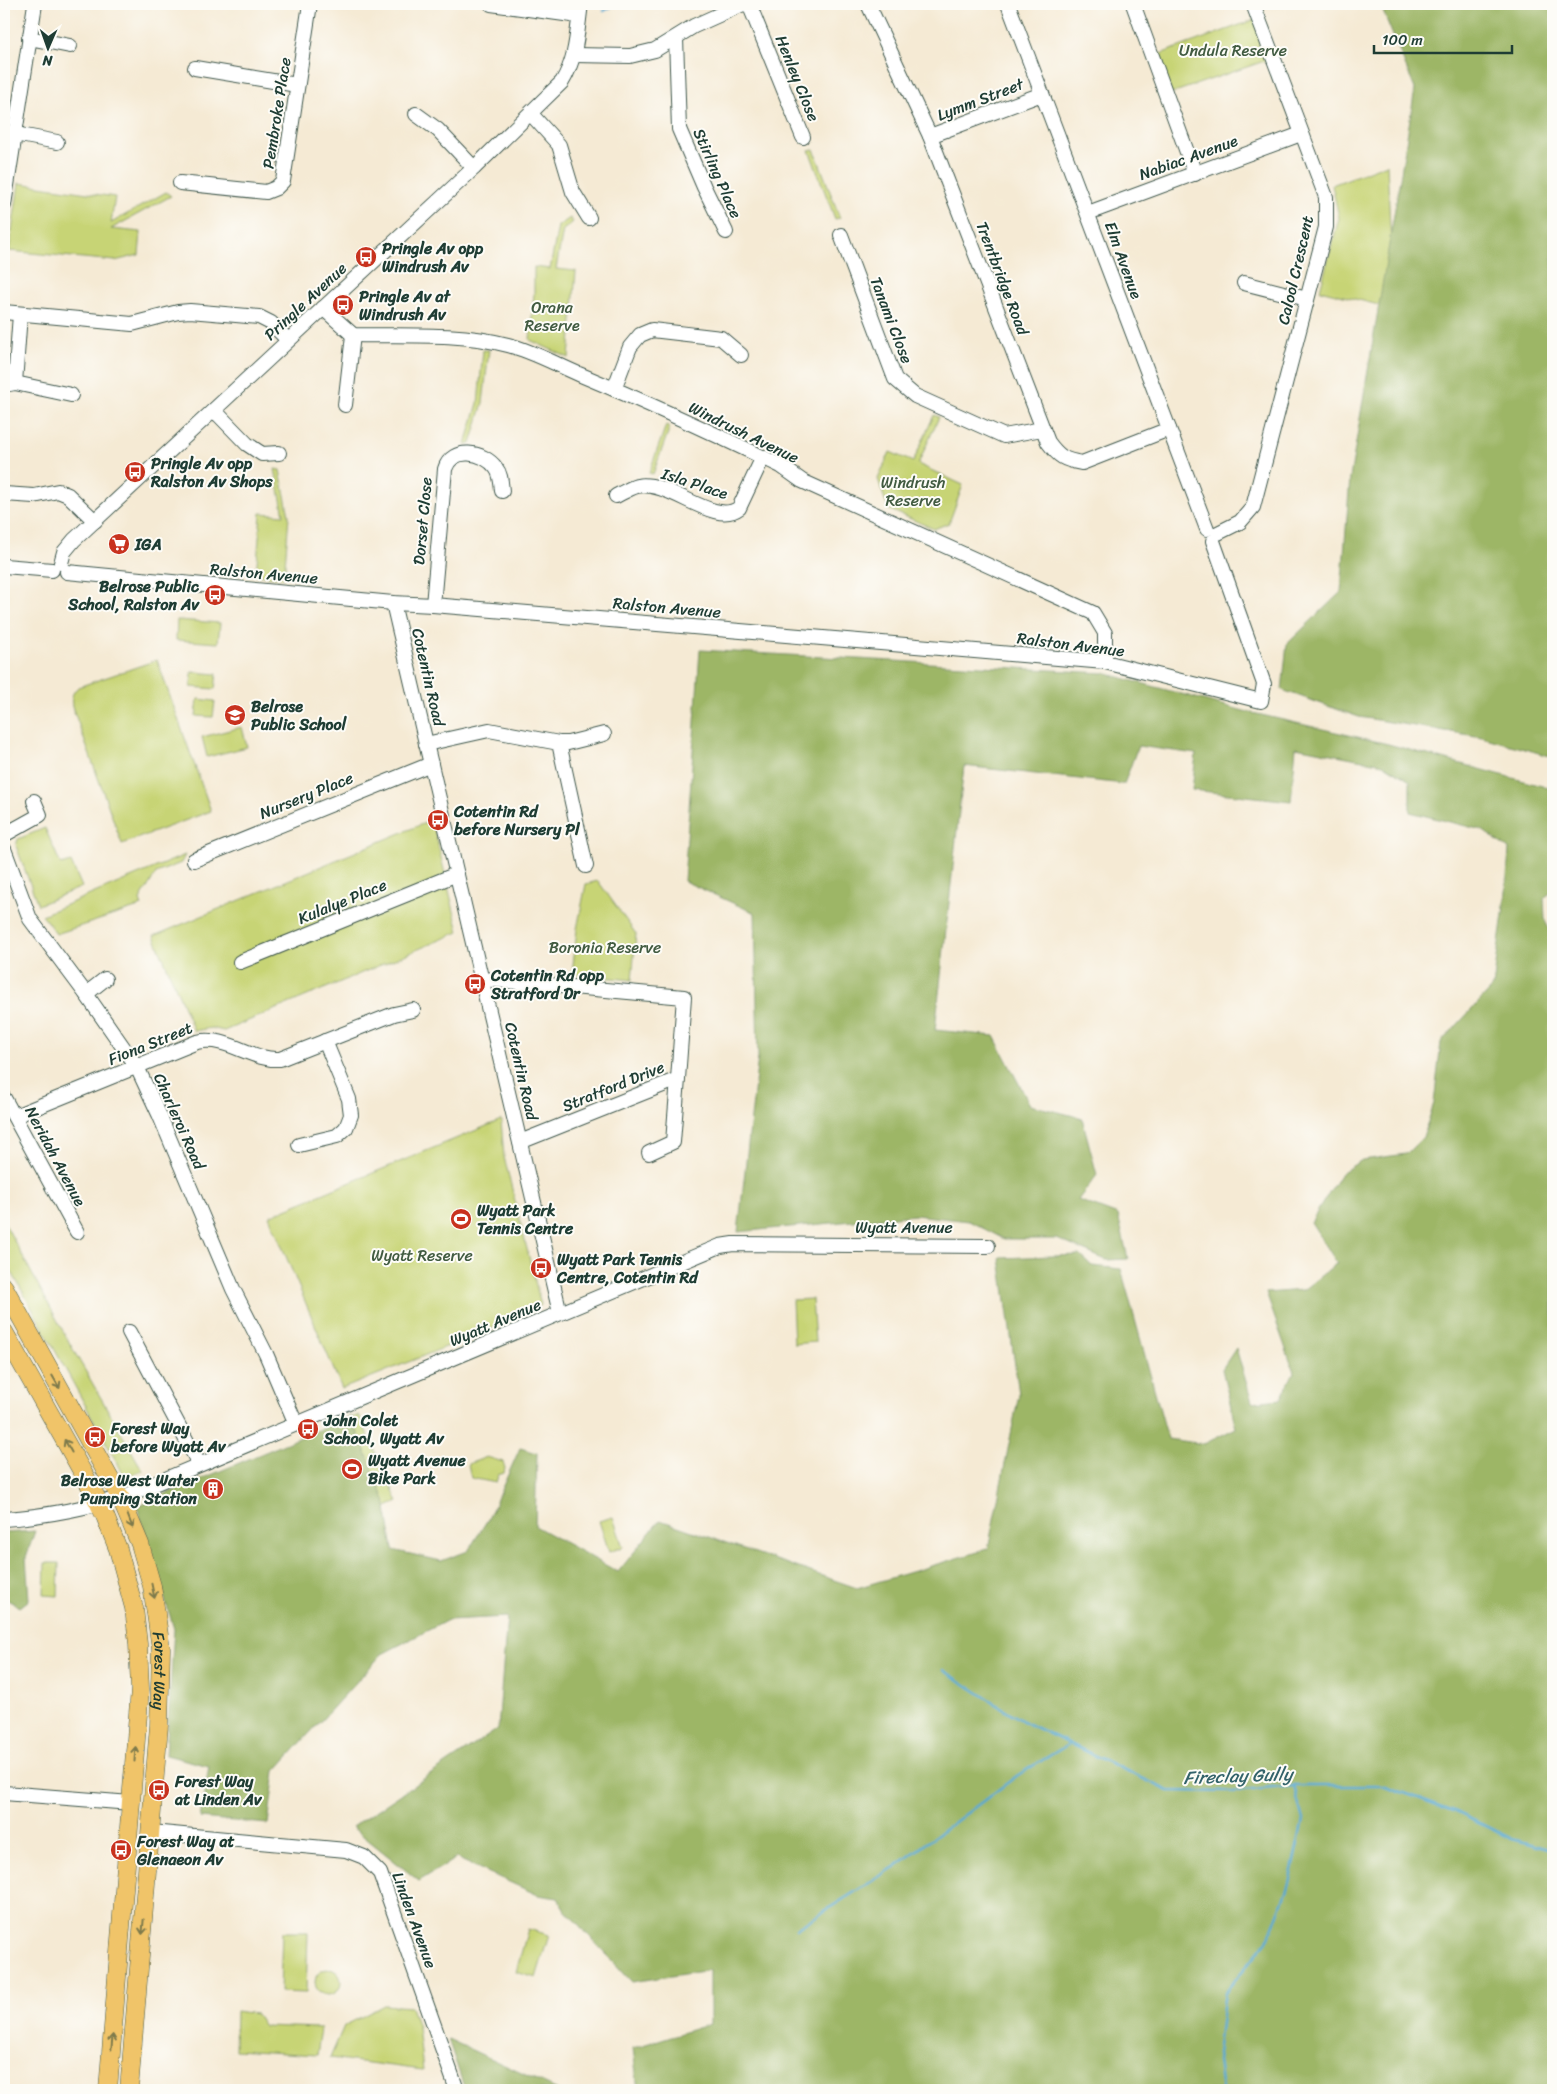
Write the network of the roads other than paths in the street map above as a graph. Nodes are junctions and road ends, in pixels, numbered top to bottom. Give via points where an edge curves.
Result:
1 (35, 4) edge
2 (310, 4) edge
3 (491, 4) edge
4 (743, 4) edge
5 (749, 4) edge
6 (868, 4) edge
7 (1008, 4) edge
8 (1133, 4) edge
9 (1253, 4) edge
10 (580, 10) edge
11 (29, 38) junction
12 (676, 38) junction
13 (70, 46) dead end
14 (574, 55) junction
15 (195, 68) dead end
16 (298, 85) junction
17 (1042, 94) junction
18 (416, 114) dead end
19 (531, 114) junction
20 (15, 134) junction
21 (1301, 134) junction
22 (930, 136) junction
23 (803, 137) dead end
24 (57, 142) dead end
25 (474, 168) junction
26 (1195, 174) junction
27 (180, 182) dead end
28 (4, 205) edge
29 (1088, 214) junction
30 (589, 218) dead end
31 (726, 232) dead end
32 (841, 236) dead end
33 (1244, 283) dead end
34 (1308, 299) junction
35 (323, 308) junction
36 (4, 312) edge
37 (20, 314) junction
38 (353, 336) junction
39 (288, 340) junction
40 (741, 355) dead end
41 (10, 384) edge
42 (614, 389) junction
43 (71, 395) dead end
44 (345, 405) dead end
45 (214, 410) junction
46 (1042, 429) junction
47 (1169, 429) junction
48 (279, 453) dead end
49 (763, 457) junction
50 (502, 491) dead end
51 (4, 494) edge
52 (616, 496) dead end
53 (95, 521) junction
54 (1212, 534) junction
55 (4, 566) edge
56 (60, 568) junction
57 (393, 603) junction
58 (433, 604) junction
59 (1105, 662) junction
60 (1261, 701) joint
61 (604, 734) dead end
62 (559, 743) junction
63 (426, 744) junction
64 (431, 764) junction
65 (34, 801) dead end
66 (4, 835) edge
67 (4, 849) edge
68 (194, 860) dead end
69 (586, 866) dead end
70 (457, 874) junction
71 (240, 962) dead end
72 (105, 979) dead end
73 (482, 979) junction
74 (86, 994) junction
75 (413, 1010) dead end
76 (326, 1041) junction
77 (137, 1067) junction
78 (678, 1079) junction
79 (4, 1098) edge
80 (15, 1116) junction
81 (520, 1142) junction
82 (299, 1145) dead end
83 (649, 1153) dead end
84 (77, 1232) dead end
85 (988, 1246) dead end
86 (4, 1287) edge
87 (560, 1313) junction
88 (4, 1332) edge
89 (129, 1332) dead end
90 (296, 1424) junction
91 (198, 1464) junction
92 (120, 1497) junction
93 (100, 1504) junction
94 (4, 1519) edge
95 (159, 1725) junction
96 (4, 1793) edge
97 (131, 1803) junction
98 (151, 1832) junction
99 (145, 1896) junction
100 (108, 2090) edge
101 (129, 2090) edge
102 (457, 2090) edge

1 - 11 street
2 - 16 street, Pembroke Place
3 - 10 street
4 - 12 street via 694,26
5 - 23 street, Henley Close
6 - 22 street, Trentbridge Road
7 - 17 street, Elm Avenue
8 - 26 street
9 - 21 street, Calool Crescent
10 - 14 street, Pringle Avenue
11 - 13 street
11 - 20 street
12 - 14 street via 655,50 630,56
12 - 31 street, Stirling Place via 679,129
14 - 19 street, Pringle Avenue via 562,82
15 - 16 street
16 - 27 street, Pembroke Place via 283,181 276,188 266,192
17 - 22 street, Lymm Street
17 - 29 street, Elm Avenue
18 - 25 street via 438,130
19 - 25 street, Pringle Avenue
19 - 30 street via 559,145 573,192
20 - 24 street
20 - 28 street
21 - 26 street, Nabiac Avenue
21 - 34 street, Calool Crescent via 1326,197 1326,226
22 - 46 street, Trentbridge Road
25 - 35 street, Pringle Avenue
26 - 29 street, Nabiac Avenue
29 - 47 street, Elm Avenue
32 - 46 street, Tanami Close via 895,379 916,396 1004,436
33 - 34 street
34 - 54 street, Calool Crescent via 1253,507 1240,522
35 - 38 street
35 - 39 street, Pringle Avenue
36 - 37 street
37 - 39 street via 132,324 190,311 259,317 271,323
37 - 41 street
38 - 42 street, Windrush Avenue via 422,335 508,345
38 - 44 street
39 - 45 street, Pringle Avenue
40 - 42 street via 721,338 652,330 640,334 630,348
41 - 43 street
42 - 49 street, Windrush Avenue
45 - 48 street via 247,444 262,454
45 - 53 street, Pringle Avenue
46 - 47 street, Trentbridge Road via 1058,456 1082,463
47 - 54 street, Elm Avenue
49 - 52 street, Isla Place via 739,508 734,512 718,512 656,487 636,486
49 - 59 street, Windrush Avenue via 802,482 1093,612 1105,633
50 - 58 street, Dorset Close via 501,476 487,458 464,453 447,462
51 - 53 street via 34,496 58,491 68,495
53 - 56 street, Pringle Avenue via 68,547
54 - 60 street, Elm Avenue via 1264,684
55 - 56 street, Ralston Avenue
56 - 57 street, Ralston Avenue
57 - 58 street, Ralston Avenue
57 - 63 street, Cotentin Road
58 - 59 street, Ralston Avenue
59 - 60 street, Ralston Avenue
61 - 62 street
62 - 63 street via 489,730
62 - 69 street
63 - 64 street, Cotentin Road
64 - 68 street, Nursery Place
64 - 70 street, Cotentin Road
65 - 66 street via 40,815
67 - 74 street, Charleroi Road via 30,919
70 - 71 street, Kulalye Place
70 - 73 street, Cotentin Road
72 - 74 street
73 - 78 street, Stratford Drive via 684,997
73 - 81 street, Cotentin Road
74 - 77 street, Charleroi Road
75 - 76 street, Fiona Street via 394,1014
76 - 77 street, Fiona Street via 289,1056 270,1059 221,1042 203,1040
76 - 82 street via 349,1099 351,1115 346,1128 337,1136
77 - 80 street, Fiona Street
77 - 90 street, Charleroi Road via 233,1289
78 - 81 street, Stratford Drive
78 - 83 street via 674,1142
79 - 80 street, Neridah Avenue
80 - 84 street, Neridah Avenue
81 - 87 street, Cotentin Road
85 - 87 street, Wyatt Avenue via 720,1246
86 -> 92 main road, Forest Way
87 - 90 street, Wyatt Avenue
93 -> 88 main road, Forest Way
89 - 91 street
90 - 91 street, Wyatt Avenue
91 - 92 street, Wyatt Avenue
92 - 93 street, Wyatt Avenue
92 -> 95 main road, Forest Way via 140,1544 157,1613 162,1672
93 - 94 street, Wyatt Avenue via 36,1517
97 -> 93 main road, Forest Way via 140,1689 136,1624 118,1549
95 - 97 main road via 151,1744 146,1789 141,1798
95 - 98 main road, Forest Way
96 - 97 street
97 - 99 main road via 141,1814 140,1879
100 -> 97 main road, Forest Way
98 - 99 main road, Forest Way
98 - 102 street, Linden Avenue via 346,1850 364,1857 380,1873
99 -> 101 main road, Forest Way

